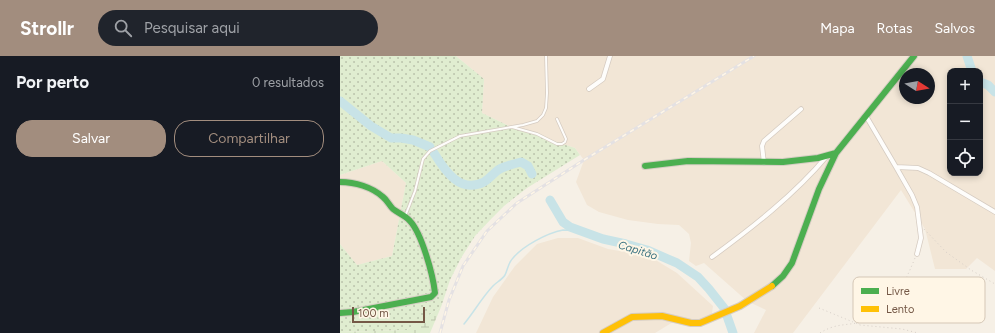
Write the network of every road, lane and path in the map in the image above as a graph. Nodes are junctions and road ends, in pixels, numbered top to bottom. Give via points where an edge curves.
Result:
1 (546, 56) edge
2 (610, 56) edge
3 (914, 56) edge
4 (588, 89) dead end
5 (801, 109) dead end
6 (866, 116) junction
7 (557, 119) dead end
8 (511, 127) junction
9 (836, 152) junction
10 (827, 156) junction
11 (764, 163) junction
12 (645, 166) dead end
13 (896, 167) junction
14 (340, 182) edge
15 (995, 212) edge
16 (405, 216) junction
17 (920, 224) junction
18 (917, 254) joint
19 (712, 257) dead end
20 (907, 277) edge
21 (983, 277) edge
22 (985, 278) edge
23 (995, 284) edge
24 (819, 308) dead end
25 (340, 313) edge
26 (853, 322) edge
27 (853, 322) edge
28 (856, 323) edge
29 (603, 333) edge
30 (820, 333) edge
31 (918, 333) edge

1 - 8 lane via 547,93 543,116 537,121
2 - 4 street via 603,79
3 - 6 street
5 - 11 street via 764,141
6 - 9 street
6 - 13 street
7 - 8 lane via 566,138 562,144
8 - 16 lane via 460,136 430,151 423,159
9 - 10 street
9 - 29 street via 819,189 792,263 770,288 740,306 700,323 662,316 632,317
10 - 11 street via 804,161
10 - 19 street via 790,194
11 - 12 street via 694,161
13 - 15 street via 918,168 930,173
13 - 17 street via 912,195
14 - 16 street via 348,182 373,191 394,210
16 - 25 street via 414,225 419,236 435,293 431,297
17 - 18 street via 921,238
17 - 21 path via 946,252
18 - 20 path
22 - 23 path
24 - 26 path
27 - 30 path via 832,326
28 - 31 path

